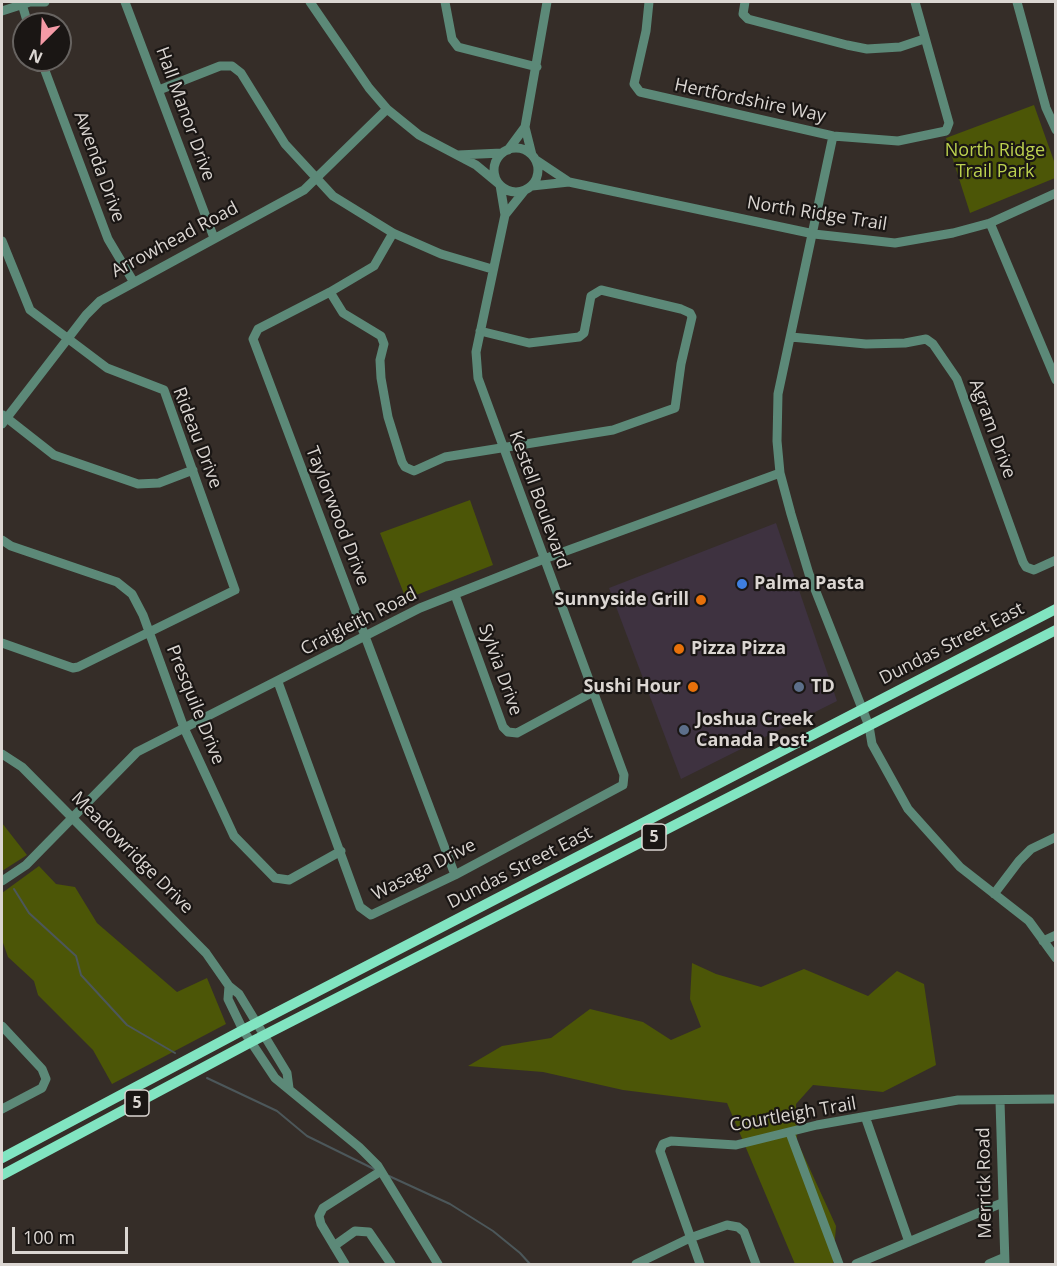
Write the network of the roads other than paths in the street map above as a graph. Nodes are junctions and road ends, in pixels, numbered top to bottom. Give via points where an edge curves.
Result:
1 (45, 2) edge
2 (125, 2) edge
3 (445, 2) edge
4 (547, 2) edge
5 (649, 2) edge
6 (745, 2) edge
7 (915, 2) edge
8 (1018, 2) edge
9 (314, 3) edge
10 (22, 4) junction
11 (2, 11) edge
12 (24, 12) edge
13 (924, 39) junction
14 (537, 67) junction
15 (45, 72) edge
16 (159, 90) junction
17 (387, 109) junction
18 (525, 127) junction
19 (1056, 130) edge
20 (833, 136) junction
21 (505, 152) junction
22 (458, 155) junction
23 (534, 158) junction
24 (316, 180) junction
25 (569, 182) junction
26 (499, 184) junction
27 (529, 188) junction
28 (1056, 193) edge
29 (505, 215) junction
30 (990, 223) junction
31 (393, 232) junction
32 (814, 234) junction
33 (214, 238) junction
34 (2, 241) edge
35 (492, 269) junction
36 (133, 282) junction
37 (330, 292) junction
38 (480, 331) junction
39 (791, 337) junction
40 (67, 339) junction
41 (1056, 380) edge
42 (3, 418) edge
43 (503, 449) junction
44 (192, 470) junction
45 (780, 473) junction
46 (2, 540) edge
47 (544, 559) junction
48 (1056, 560) edge
49 (455, 595) junction
50 (1056, 609) edge
51 (1056, 630) edge
52 (149, 632) junction
53 (365, 636) junction
54 (2, 643) edge
55 (278, 682) junction
56 (593, 692) junction
57 (862, 710) junction
58 (869, 726) junction
59 (184, 728) junction
60 (2, 754) edge
61 (621, 788) joint
62 (72, 816) junction
63 (1056, 837) edge
64 (341, 851) junction
65 (455, 875) junction
66 (2, 881) edge
67 (994, 894) junction
68 (1056, 935) edge
69 (1043, 941) junction
70 (1056, 958) edge
71 (229, 986) junction
72 (256, 1023) junction
73 (2, 1026) edge
74 (243, 1030) junction
75 (264, 1036) junction
76 (251, 1042) junction
77 (289, 1088) junction
78 (1056, 1099) edge
79 (1000, 1101) junction
80 (2, 1109) edge
81 (866, 1119) junction
82 (790, 1133) junction
83 (2, 1158) edge
84 (381, 1171) junction
85 (2, 1175) edge
86 (1002, 1203) junction
87 (690, 1238) junction
88 (909, 1242) junction
89 (334, 1246) junction
90 (1004, 1262) edge
91 (345, 1264) edge
92 (390, 1264) edge
93 (438, 1264) edge
94 (636, 1264) edge
95 (700, 1264) edge
96 (756, 1264) edge
97 (839, 1264) edge
98 (856, 1264) edge
99 (989, 1264) edge

1 - 10 street
2 - 16 street, Hall Manor Drive
3 - 14 street via 452,39 458,47
4 - 14 street
5 - 20 street, Hertfordshire Way via 634,83 638,91
6 - 13 street via 743,14 748,19 847,45 867,49 900,47
7 - 13 street
8 - 19 street via 1046,108
9 - 17 street
10 - 11 street
10 - 12 street
13 - 20 street, Hertfordshire Way via 948,120 946,130 898,141
14 - 18 street
15 - 36 street, Awenda Drive via 108,239
16 - 24 street via 220,66 232,66 285,144
16 - 33 street, Hall Manor Drive
17 - 22 street via 419,135
17 - 24 street, Arrowhead Road
18 - 21 street
18 - 23 street
20 - 32 street
21 - 22 street
21 - 23 street via 521,149
21 - 26 street via 494,171
22 - 26 street
23 - 25 street, North Ridge Trail
23 - 27 street via 538,174
24 - 31 street via 333,196
24 - 33 street, Arrowhead Road
25 - 27 street, North Ridge Trail
25 - 32 street, North Ridge Trail
26 - 27 street via 513,192
26 - 29 street, Kestell Boulevard
27 - 29 street, Kestell Boulevard
28 - 30 street, North Ridge Trail
29 - 35 street, Kestell Boulevard
30 - 32 street, North Ridge Trail via 895,243
30 - 41 street
31 - 35 street via 441,254
31 - 37 street, Taylorwood Drive via 374,266
32 - 39 street
33 - 36 street, Arrowhead Road
34 - 40 street, Rideau Drive via 30,310
35 - 38 street, Kestell Boulevard
36 - 40 street, Arrowhead Road via 100,301
37 - 43 street via 343,313 381,336 384,344 380,360 388,417 405,467 414,471 445,457
37 - 53 street, Taylorwood Drive via 258,329 253,339
38 - 43 street, Kestell Boulevard via 476,352 478,378
38 - 43 street via 529,343 579,337 584,333 591,296 600,290 681,309 692,317 675,408 613,430
39 - 45 street via 778,394
39 - 48 street, Agram Drive via 866,344 926,339 933,344 957,379 1023,562 1034,570
40 - 42 street, Arrowhead Road
40 - 44 street, Rideau Drive via 107,368 164,390
42 - 44 street via 54,455 138,484 159,483
43 - 47 street, Kestell Boulevard
44 - 52 street, Rideau Drive via 235,590
45 - 47 street, Craigleith Road
45 - 57 street via 809,574
46 - 52 street, Presquile Drive via 124,586 137,603
47 - 49 street, Craigleith Road
47 - 56 street, Kestell Boulevard
49 - 53 street, Craigleith Road
49 - 56 street, Sylvia Drive via 502,726 508,732 517,733
50 - 57 main road, Dundas Street East / 5
51 - 58 main road, Dundas Street East / 5
52 - 54 street via 73,668
52 - 59 street, Presquile Drive
53 - 55 street, Craigleith Road
53 - 65 street, Taylorwood Drive
55 - 59 street, Craigleith Road
55 - 64 street, Wasaga Drive
56 - 61 street, Kestell Boulevard via 624,775
57 - 58 street
57 - 72 main road, Dundas Street East / 5
58 - 67 street via 872,744 908,809 960,867
58 - 75 main road, Dundas Street East / 5
59 - 62 street, Craigleith Road via 129,758
59 - 64 street, Presquile Drive via 236,839 277,879 289,880
60 - 62 street, Meadowridge Drive via 22,767
61 - 65 street, Wasaga Drive
62 - 66 street, Craigleith Road via 26,865
62 - 71 street, Meadowridge Drive via 191,936
63 - 67 street via 1031,849
64 - 65 street, Wasaga Drive via 360,907 371,915
67 - 69 street via 1029,921
68 - 69 street
69 - 70 street
71 - 72 street, Meadowridge Drive via 239,994
71 - 74 street, Meadowridge Drive via 228,999
72 - 74 main road, Dundas Street East / 5
72 - 75 street, Meadowridge Drive
73 - 80 street via 42,1069 46,1079 42,1088
74 - 76 street, Meadowridge Drive
74 - 83 main road, Dundas Street East / 5
75 - 76 main road, Dundas Street East / 5
75 - 77 street, Meadowridge Drive via 287,1073
76 - 77 street, Meadowridge Drive via 275,1078
76 - 85 main road, Dundas Street East / 5
77 - 84 street, Meadowridge Drive via 359,1147
78 - 79 street, Courtleigh Trail
79 - 81 street, Courtleigh Trail via 958,1100
79 - 86 street, Merrick Road
81 - 82 street, Courtleigh Trail
81 - 88 street
82 - 87 street, Courtleigh Trail via 736,1145 671,1141 663,1144 660,1151
82 - 97 street
84 - 89 street via 323,1208 321,1224
84 - 93 street, Meadowridge Drive
86 - 88 street
86 - 90 street, Merrick Road
87 - 94 street
87 - 95 street, Courtleigh Trail
87 - 96 street via 727,1225 738,1227 744,1232
88 - 98 street
89 - 91 street
89 - 92 street via 355,1231 369,1232
90 - 99 street

